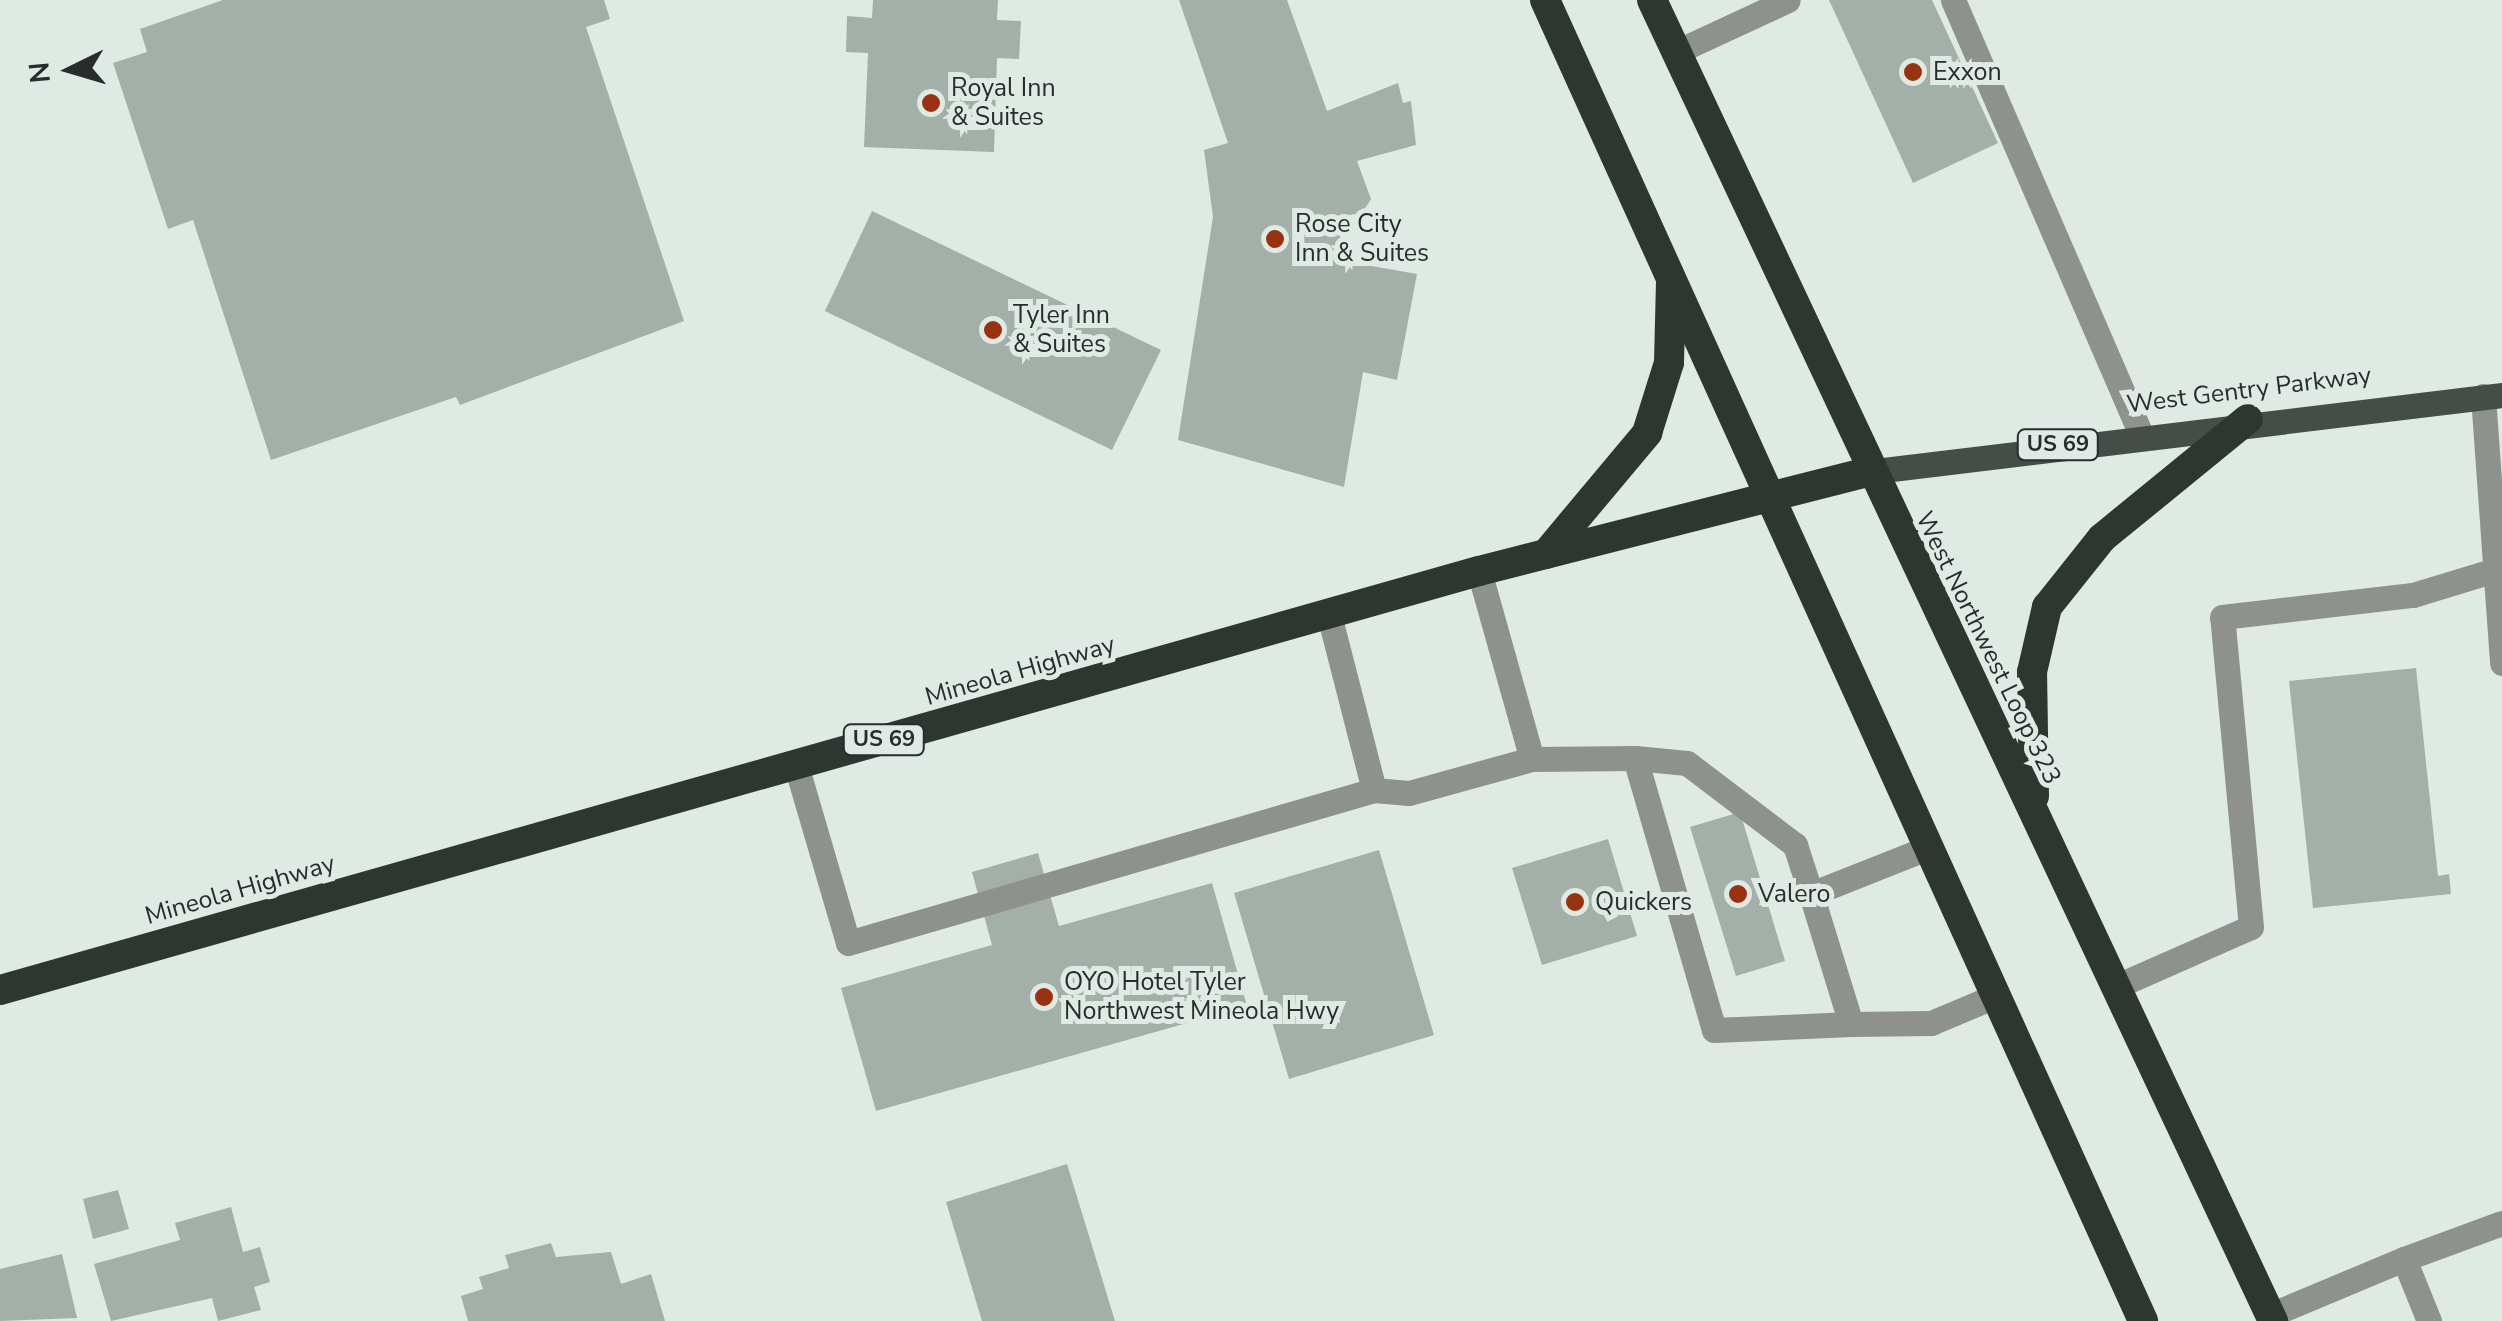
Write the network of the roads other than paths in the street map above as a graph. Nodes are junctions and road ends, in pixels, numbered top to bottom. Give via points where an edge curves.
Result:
1 (1545, 0) edge
2 (1652, 0) edge
3 (1788, 0) edge
4 (1954, 0) edge
5 (1676, 52) junction
6 (1671, 274) junction
7 (2492, 395) edge
8 (2248, 419) junction
9 (2140, 432) junction
10 (1867, 472) junction
11 (1769, 496) junction
12 (1546, 554) junction
13 (2494, 570) junction
14 (1479, 571) junction
15 (1329, 615) junction
16 (2502, 664) edge
17 (1634, 758) junction
18 (1532, 759) junction
19 (796, 765) junction
20 (1374, 790) junction
21 (2035, 809) junction
22 (1927, 848) junction
23 (1811, 894) junction
24 (2117, 986) junction
25 (0, 990) edge
26 (1993, 998) junction
27 (1851, 1024) junction
28 (2502, 1222) edge
29 (2404, 1260) junction
30 (2271, 1318) edge
31 (2143, 1321) edge
32 (2428, 1321) edge

1 - 6 highway
2 - 5 highway, West Northwest Loop 323
3 - 5 lane
4 - 9 lane
5 - 10 highway, West Northwest Loop 323
6 - 11 highway
6 - 12 highway via 1669,363 1647,433
7 - 8 main road, West Gentry Parkway / US 69
7 - 13 lane
8 - 9 main road, West Gentry Parkway / US 69
8 - 21 highway via 2102,538 2047,607 2032,672
9 - 10 main road, West Gentry Parkway / US 69
10 - 11 highway, West Gentry Parkway / US 69
10 - 21 highway, West Northwest Loop 323
11 - 12 highway, Mineola Highway / US 69
11 - 22 highway
12 - 14 highway, Mineola Highway / US 69
13 - 16 lane
13 - 24 lane via 2413,596 2222,617 2251,927
14 - 15 highway, Mineola Highway / US 69
14 - 18 lane
15 - 19 highway, Mineola Highway / US 69
15 - 20 lane
17 - 18 lane
17 - 23 lane via 1688,763 1795,845
17 - 27 lane via 1714,1030
18 - 20 lane via 1409,793
19 - 20 lane via 848,943
19 - 25 highway, Mineola Highway / US 69
21 - 24 highway, West Northwest Loop 323
22 - 23 lane
22 - 26 highway
23 - 27 lane
24 - 30 highway, West Northwest Loop 323
26 - 27 lane via 1931,1023
26 - 31 highway
28 - 29 lane
29 - 30 lane
29 - 32 lane

